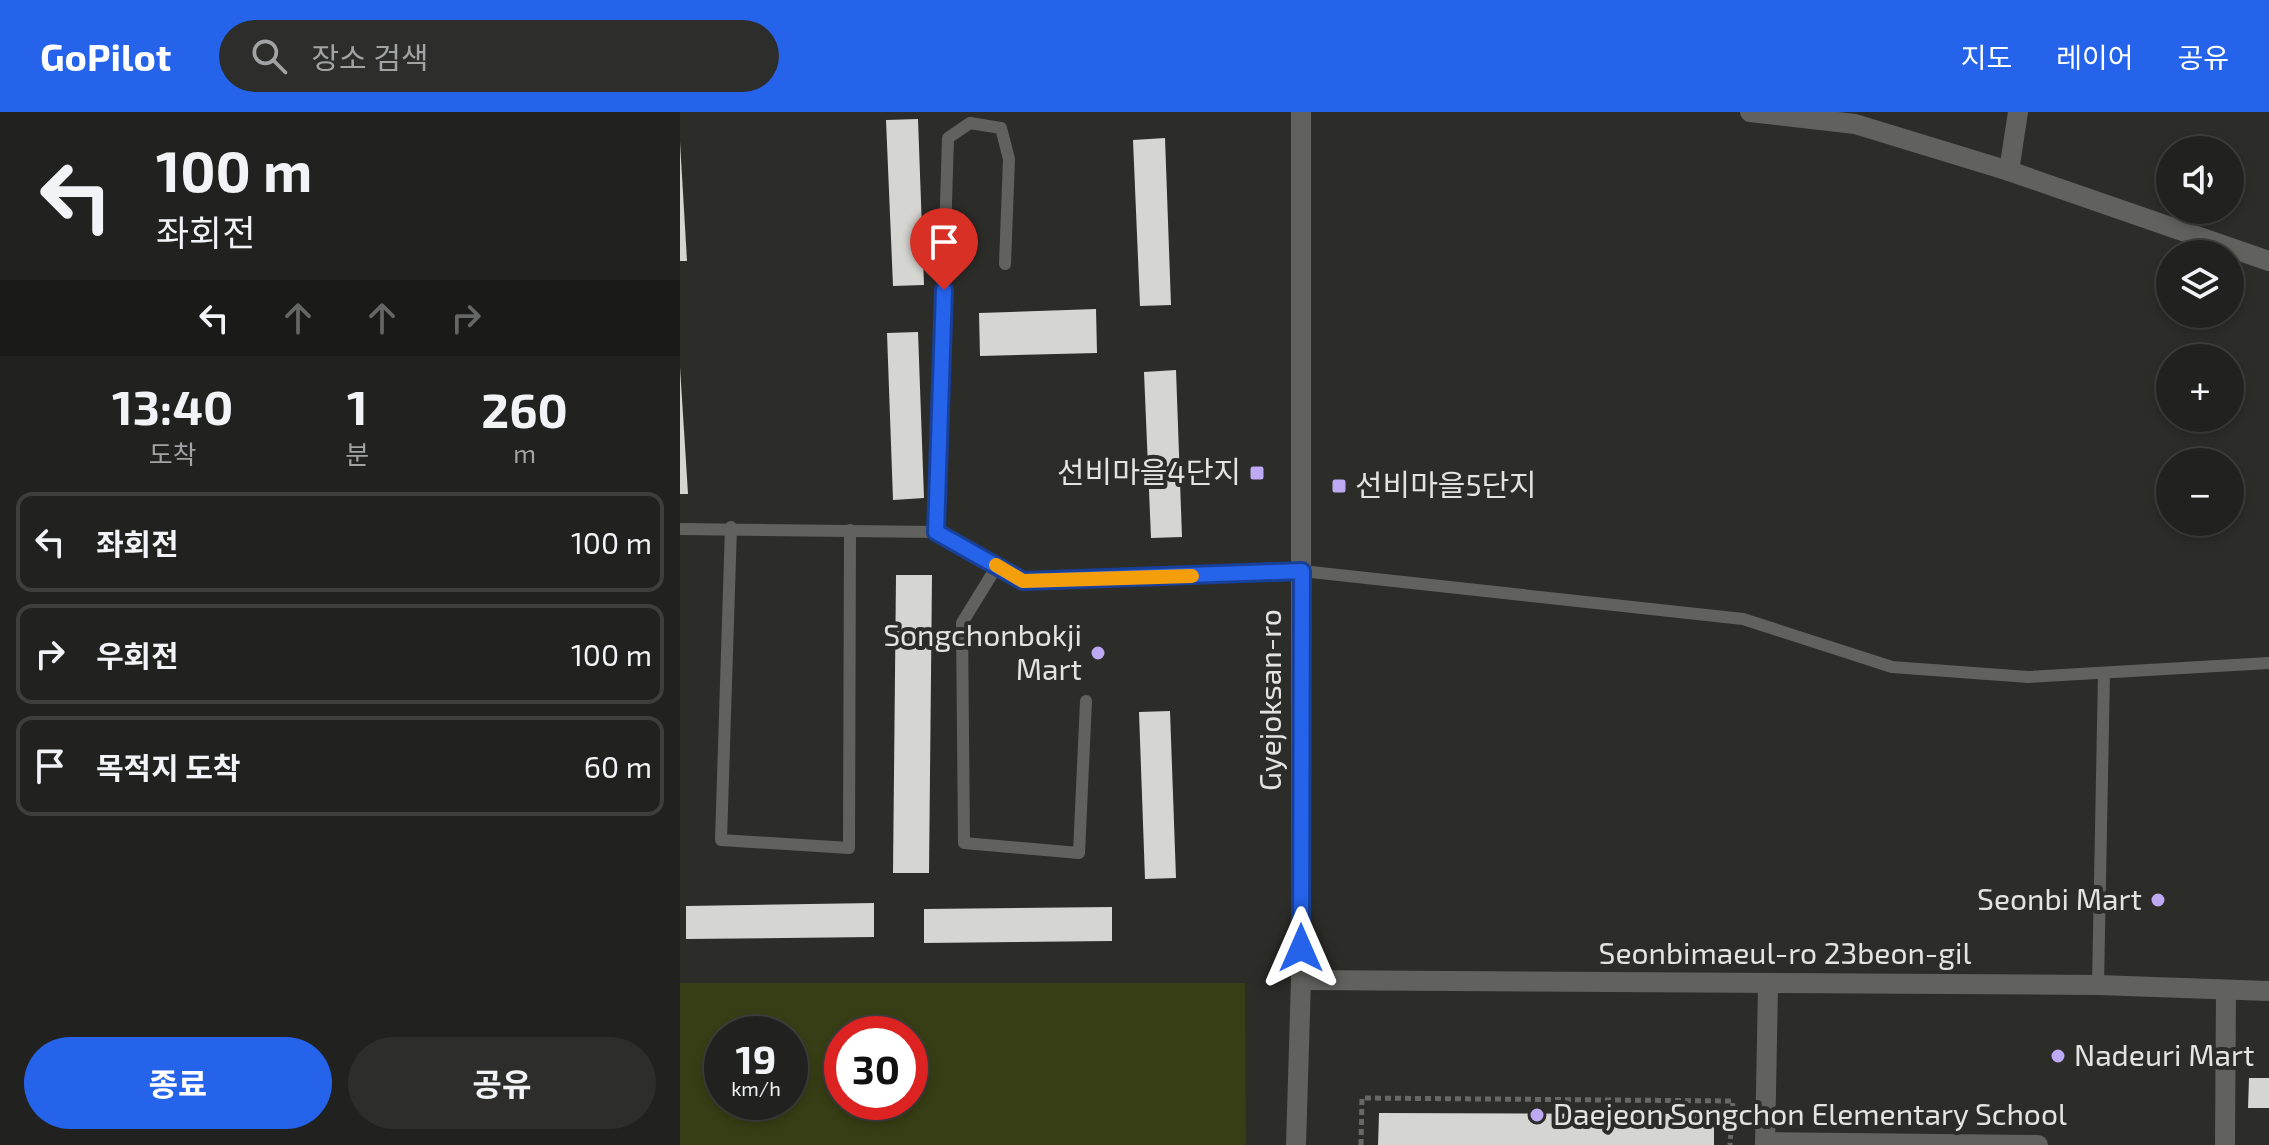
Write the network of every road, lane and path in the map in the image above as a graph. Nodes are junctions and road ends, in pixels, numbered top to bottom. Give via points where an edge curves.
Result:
1 (1301, 112) edge
2 (1750, 112) edge
3 (2018, 112) edge
4 (2009, 171) junction
5 (2269, 261) edge
6 (1005, 264) dead end
7 (731, 527) junction
8 (680, 529) edge
9 (850, 530) junction
10 (936, 532) junction
11 (997, 566) junction
12 (1302, 571) junction
13 (2269, 663) edge
14 (2104, 673) junction
15 (1086, 701) dead end
16 (1301, 980) junction
17 (2098, 985) junction
18 (1768, 986) junction
19 (2226, 990) junction
20 (2269, 991) edge
21 (1765, 1144) edge
22 (1923, 1144) edge
23 (1296, 1145) edge
24 (1361, 1145) edge
25 (1730, 1145) edge
26 (2038, 1145) edge
27 (2225, 1145) edge

1 - 12 street, Gyejoksan-ro
2 - 4 street via 1855,124
3 - 4 street
4 - 5 street
6 - 10 lane via 1009,159 1001,128 970,123 948,138
7 - 8 lane
7 - 9 lane
7 - 9 lane via 721,840 849,848
9 - 10 lane
10 - 11 lane
11 - 12 lane via 1023,581
11 - 15 lane via 962,623 964,843 1079,853
12 - 14 lane via 1743,619 1892,667 2028,677
12 - 16 street, Gyejoksan-ro
13 - 14 lane
14 - 17 lane
16 - 18 street, Seonbimaeul-ro 23beon-gil
16 - 23 street, Gyejoksan-ro
17 - 18 street, Seonbimaeul-ro 23beon-gil
17 - 19 street, Seonbimaeul-ro 23beon-gil
18 - 21 street
19 - 20 street, Seonbimaeul-ro 23beon-gil
19 - 27 street
21 - 22 street
22 - 26 street
24 - 25 path via 1362,1098 1733,1101

